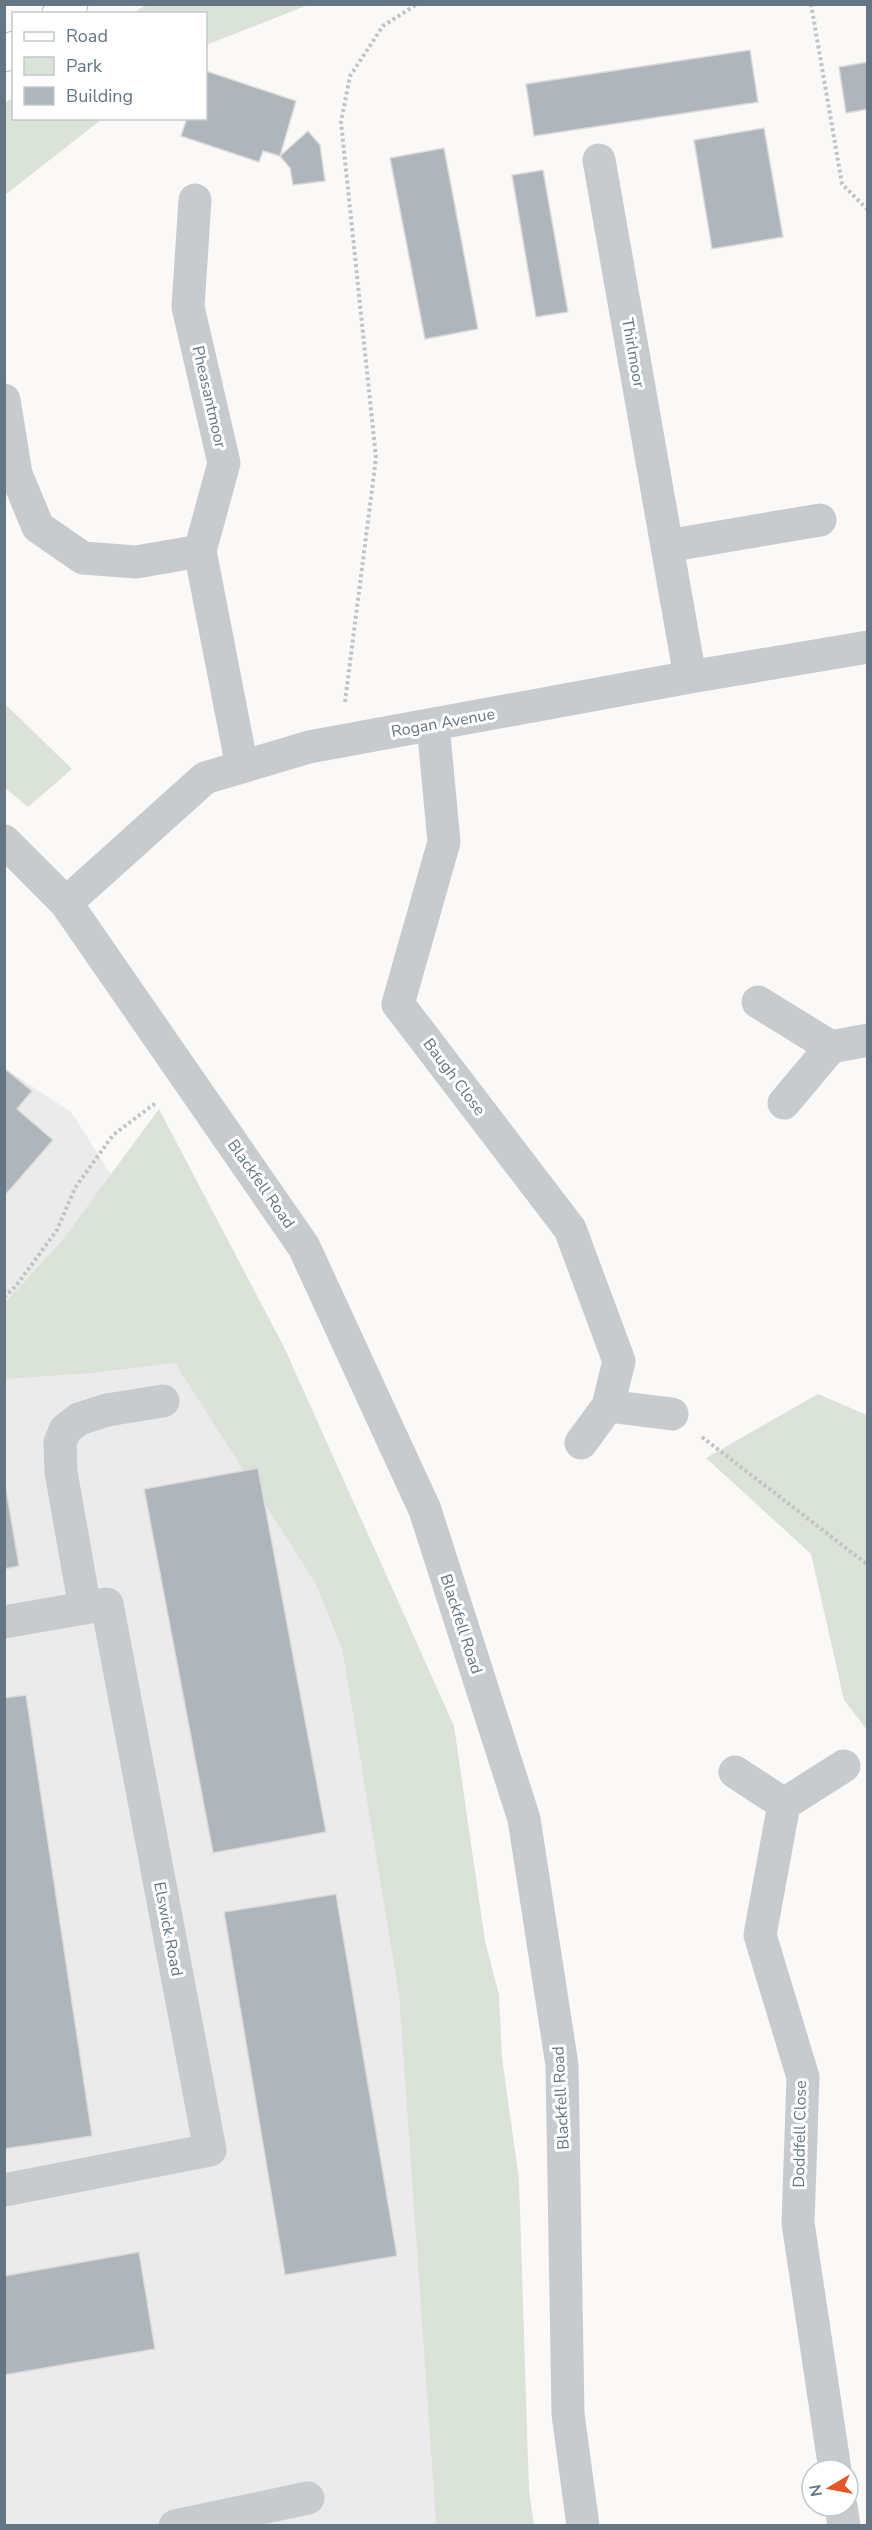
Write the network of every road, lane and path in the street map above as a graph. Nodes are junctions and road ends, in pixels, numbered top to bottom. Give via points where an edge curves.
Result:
1 (417, 4) edge
2 (811, 4) edge
3 (598, 160) dead end
4 (195, 200) dead end
5 (867, 210) edge
6 (5, 409) edge
7 (820, 520) dead end
8 (667, 546) junction
9 (200, 551) junction
10 (867, 647) edge
11 (690, 677) junction
12 (433, 725) junction
13 (340, 741) junction
14 (242, 767) junction
15 (4, 841) edge
16 (66, 903) junction
17 (758, 1002) dead end
18 (867, 1040) edge
19 (831, 1047) junction
20 (188, 1079) junction
21 (784, 1103) dead end
22 (4, 1298) edge
23 (163, 1401) dead end
24 (608, 1406) junction
25 (672, 1414) joint
26 (581, 1443) dead end
27 (867, 1565) edge
28 (85, 1608) junction
29 (4, 1622) edge
30 (844, 1766) dead end
31 (735, 1772) dead end
32 (784, 1804) junction
33 (4, 2190) edge
34 (833, 2458) edge
35 (308, 2498) dead end
36 (175, 2526) edge
37 (583, 2526) edge

1 - 13 path via 383,26 350,76 340,122 376,458
2 - 5 path via 842,184
3 - 8 street, Thirlmoor
4 - 9 street, Pheasantmoor via 188,307 224,463
6 - 9 street via 16,474 38,527 83,558 136,562
7 - 8 street
8 - 11 street, Thirlmoor
9 - 14 street, Pheasantmoor
10 - 11 street, Rogan Avenue
11 - 12 street, Rogan Avenue
12 - 13 street, Rogan Avenue
12 - 24 street, Baugh Close via 444,842 398,1004 570,1229 619,1361
13 - 14 street, Rogan Avenue
14 - 16 street, Rogan Avenue via 205,778
15 - 16 street, Blackfell Road
16 - 20 street, Blackfell Road
17 - 19 street
18 - 19 street
19 - 21 street
20 - 22 path via 113,1135 75,1188 57,1230
20 - 37 street, Blackfell Road via 304,1247 424,1510 524,1819 562,2065 568,2414
23 - 28 street via 79,1419 65,1430 60,1443 61,1472
24 - 25 street
24 - 26 street, Baugh Close
25 - 27 path
28 - 29 street, Elswick Road
28 - 33 street, Elswick Road via 107,1604 210,2150
30 - 32 street
31 - 32 street
32 - 34 street, Doddfell Close via 760,1935 803,2077 798,2223
35 - 36 street

